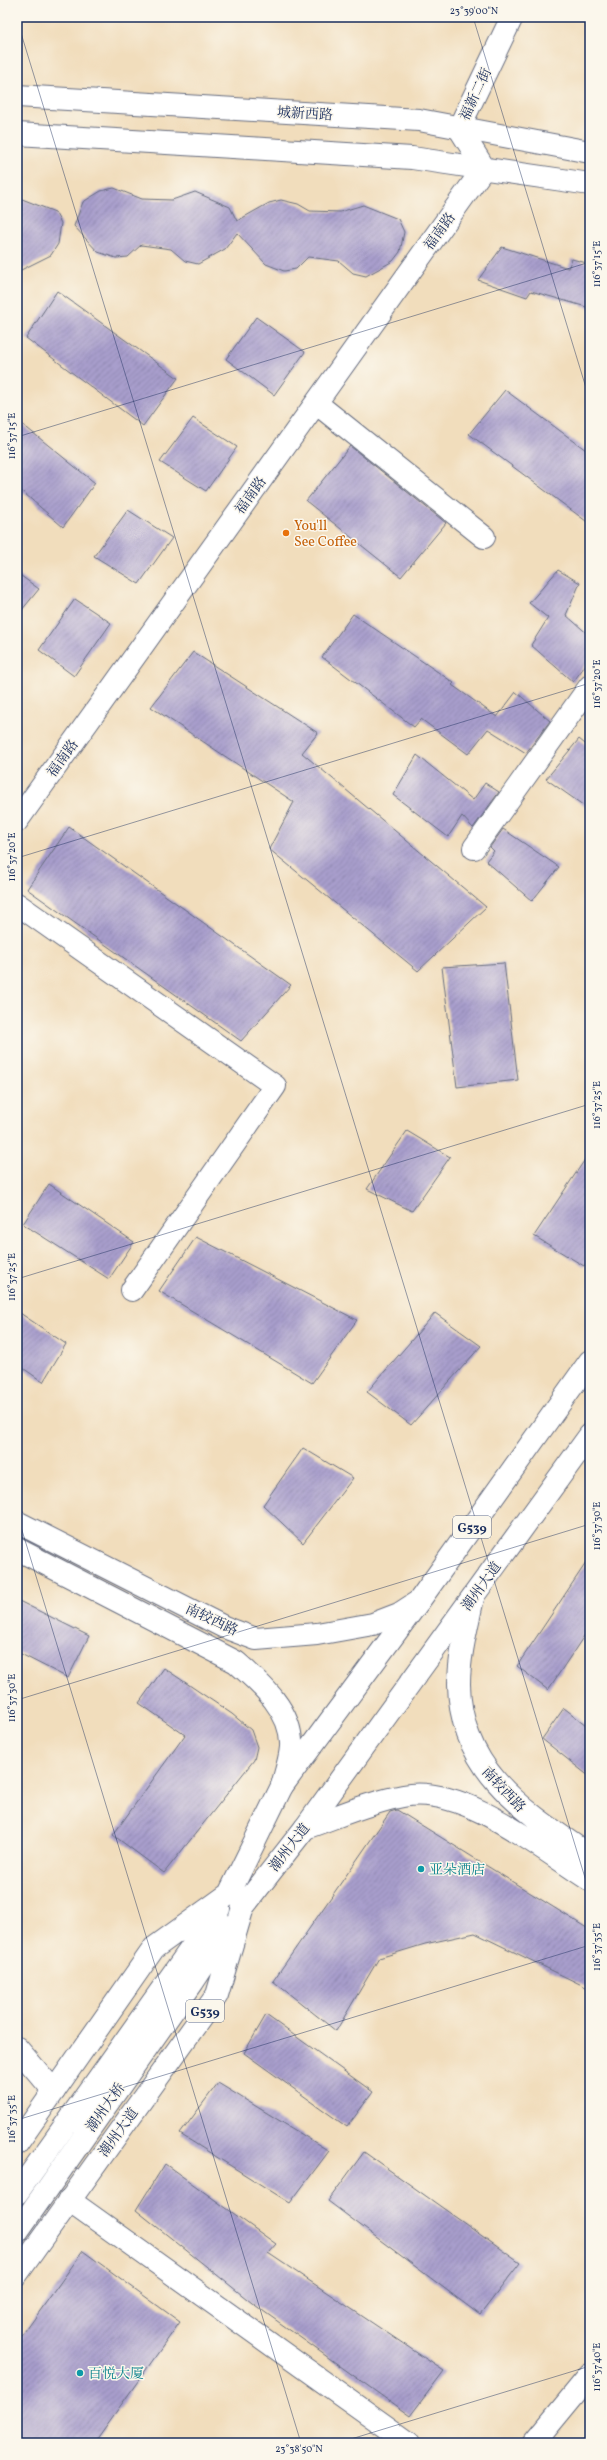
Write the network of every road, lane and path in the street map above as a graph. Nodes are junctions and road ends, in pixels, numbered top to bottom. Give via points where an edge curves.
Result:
1 (512, 17) edge
2 (17, 96) edge
3 (459, 128) junction
4 (17, 134) edge
5 (590, 152) edge
6 (484, 168) junction
7 (590, 184) edge
8 (316, 403) junction
9 (484, 537) dead end
10 (590, 686) edge
11 (17, 821) edge
12 (474, 848) dead end
13 (17, 904) edge
14 (132, 1290) dead end
15 (590, 1361) edge
16 (590, 1435) edge
17 (17, 1522) edge
18 (17, 1549) edge
19 (473, 1598) junction
20 (419, 1601) junction
21 (282, 1786) junction
22 (305, 1828) junction
23 (590, 1856) edge
24 (590, 1880) edge
25 (236, 1900) junction
26 (17, 2048) edge
27 (54, 2091) junction
28 (17, 2144) edge
29 (17, 2193) edge
30 (69, 2200) junction
31 (17, 2232) edge
32 (17, 2274) edge
33 (590, 2375) edge
34 (408, 2443) edge
35 (534, 2443) edge

1 - 3 main road, 福新二街
2 - 3 main road, 城新西路 via 419,120
3 - 5 main road, 城新西路
3 - 6 main road, 福新二街
4 - 6 main road via 412,158
6 - 7 main road
6 - 8 main road, 福南路
8 - 9 main road
8 - 11 main road, 福南路
10 - 12 main road
13 - 14 main road via 275,1086
15 - 20 main road, 潮州大道 / G539
16 - 19 main road, 潮州大道 / G539
17 - 20 main road, 南较西路 via 224,1627 256,1639 317,1634 366,1625 399,1614
18 - 21 main road, 南较西路 via 236,1662 258,1681 277,1704 288,1726 291,1747
19 - 22 main road, 潮州大道 / G539
19 - 23 main road, 南较西路 via 459,1684 463,1721 481,1764 508,1796 526,1812
20 - 21 main road, 潮州大道 / G539
21 - 25 main road, 潮州大道 / G539
22 - 24 main road, 南较西路 via 404,1796 431,1794 464,1802
22 - 25 main road, 潮州大道 / G539
25 - 27 main road, 潮州大道 / G539 via 154,1948
25 - 29 main road, 潮州大桥 via 177,1968
25 - 30 main road, 潮州大道 / G539 via 217,1995
25 - 31 main road, 潮州大桥 / G539 via 194,1982
26 - 27 main road
27 - 28 main road, 潮州大道 / G539
30 - 32 main road, 潮州大道 / G539
30 - 34 main road
33 - 35 main road

